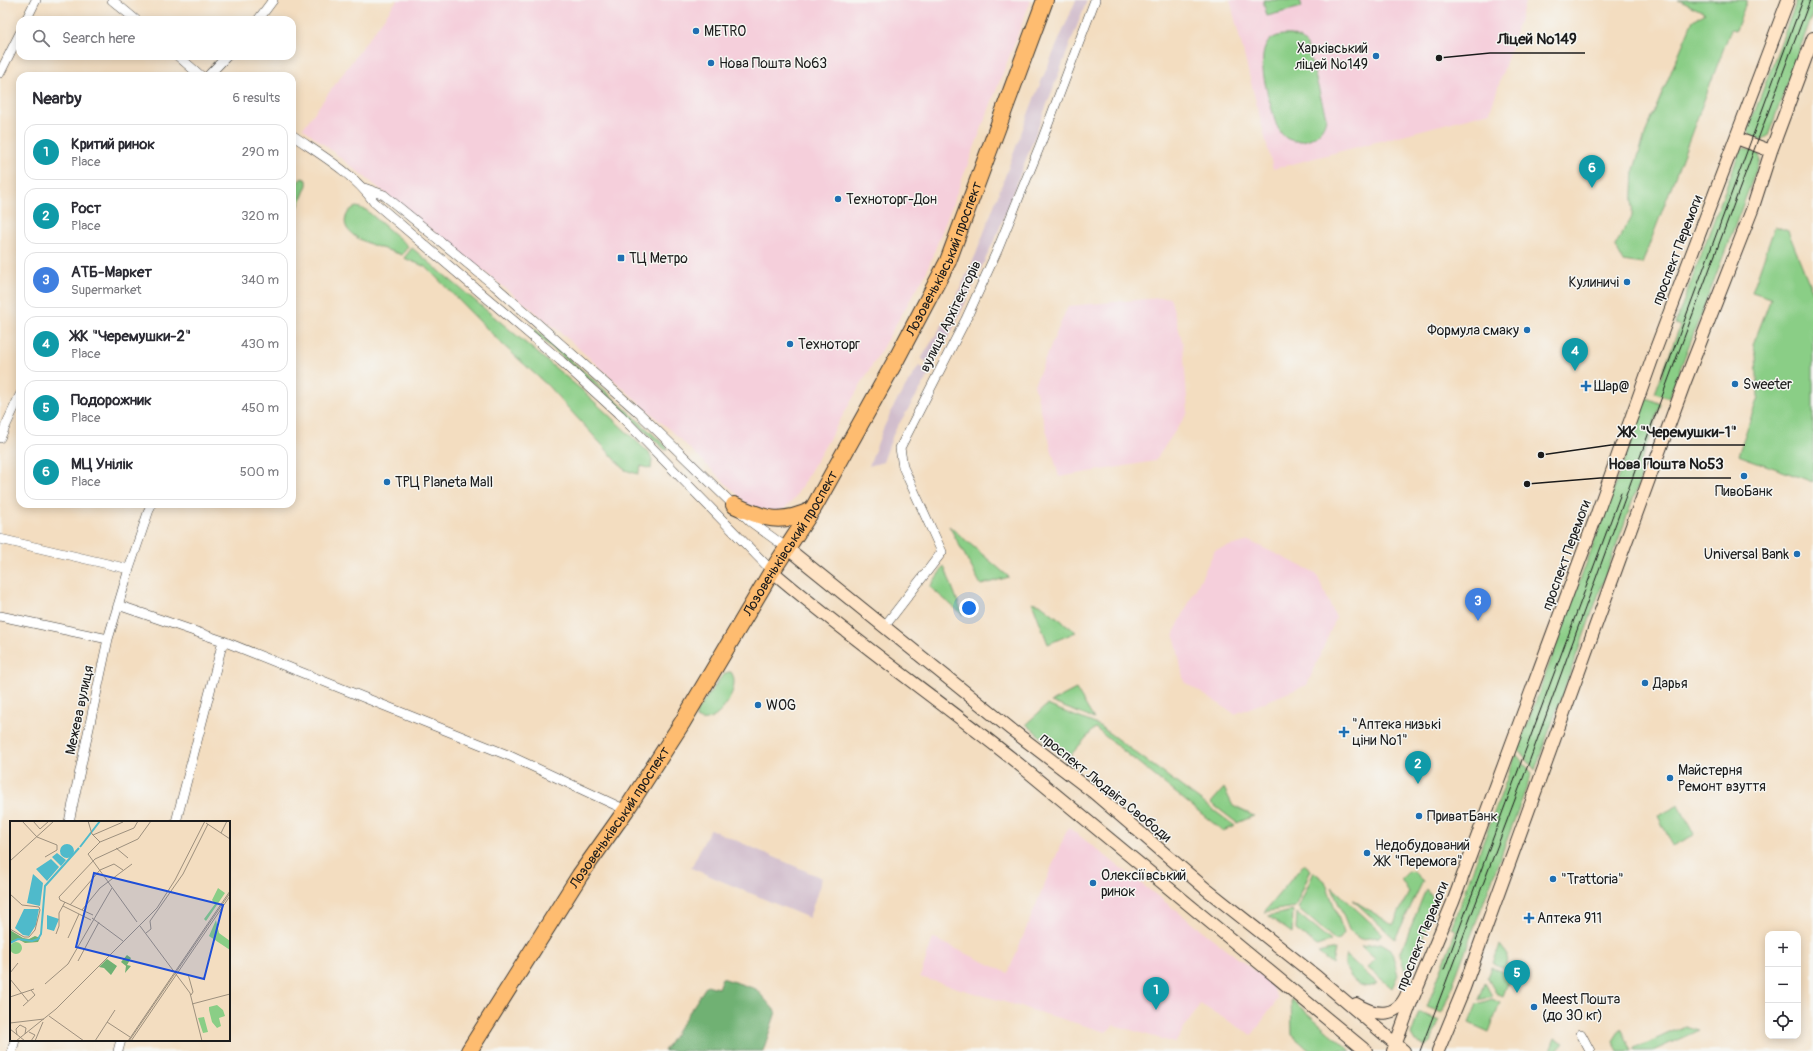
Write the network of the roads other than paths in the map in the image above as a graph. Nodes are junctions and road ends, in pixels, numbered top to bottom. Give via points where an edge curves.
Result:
1 (36, 0) edge
2 (112, 0) edge
3 (273, 0) edge
4 (1045, 0) edge
5 (1095, 0) edge
6 (1788, 0) edge
7 (28, 16) edge
8 (131, 16) edge
9 (261, 16) edge
10 (1813, 38) edge
11 (16, 41) edge
12 (183, 60) edge
13 (223, 60) edge
14 (196, 72) edge
15 (212, 72) edge
16 (0, 73) edge
17 (296, 138) edge
18 (1736, 138) junction
19 (1771, 151) junction
20 (364, 188) junction
21 (16, 404) edge
22 (0, 438) edge
23 (689, 462) junction
24 (679, 474) junction
25 (734, 505) junction
26 (150, 508) edge
27 (812, 510) junction
28 (0, 539) edge
29 (787, 548) junction
30 (128, 569) junction
31 (772, 571) junction
32 (118, 605) junction
33 (0, 616) edge
34 (884, 627) junction
35 (108, 639) junction
36 (223, 641) junction
37 (626, 810) junction
38 (69, 821) edge
39 (176, 821) edge
40 (1453, 902) junction
41 (1330, 989) junction
42 (1581, 1034) dead end
43 (15, 1041) edge
44 (121, 1041) edge
45 (1398, 1049) edge
46 (12, 1051) edge
47 (118, 1051) edge
48 (469, 1051) edge
49 (1366, 1051) edge
50 (1438, 1051) edge
51 (1590, 1051) edge

1 - 7 street
2 - 8 street
3 - 9 street
4 - 27 highway, Лозовеньківський проспект via 948,261
5 - 34 street, вулиця Архітекторів via 997,252 900,448 903,467 942,552
6 - 18 main road, проспект Перемоги
10 - 19 main road
11 - 16 street
12 - 14 street
13 - 15 street
17 - 20 street
18 - 19 main road
18 - 40 main road, проспект Перемоги
19 - 50 main road via 1752,210 1684,384 1464,988
20 - 23 street via 384,195 495,286 639,413
20 - 24 street via 374,202 615,410
21 - 22 street
23 - 24 street
23 - 25 street
24 - 31 street
25 - 27 highway via 757,516 772,519 792,518
25 - 29 street
26 - 30 street, Межева вулиця
27 - 29 highway, Лозовеньківський проспект
28 - 30 street
29 - 31 highway, Лозовеньківський проспект
29 - 34 main road, проспект Людвіга Свободи
30 - 32 street, Межева вулиця
31 - 37 highway, Лозовеньківський проспект via 719,663
31 - 49 main road via 1016,761
32 - 35 street, Межева вулиця
32 - 36 street
33 - 35 street
34 - 41 main road, проспект Людвіга Свободи via 1093,792 1206,889
35 - 38 street, Межева вулиця
36 - 37 street via 510,756
36 - 39 street
37 - 48 highway, Лозовеньківський проспект via 580,875
40 - 41 main road via 1443,909 1400,1007 1383,1013 1374,1013
40 - 45 main road, проспект Перемоги via 1410,1005
41 - 45 main road, проспект Людвіга Свободи
42 - 51 street
43 - 46 street
44 - 47 street

